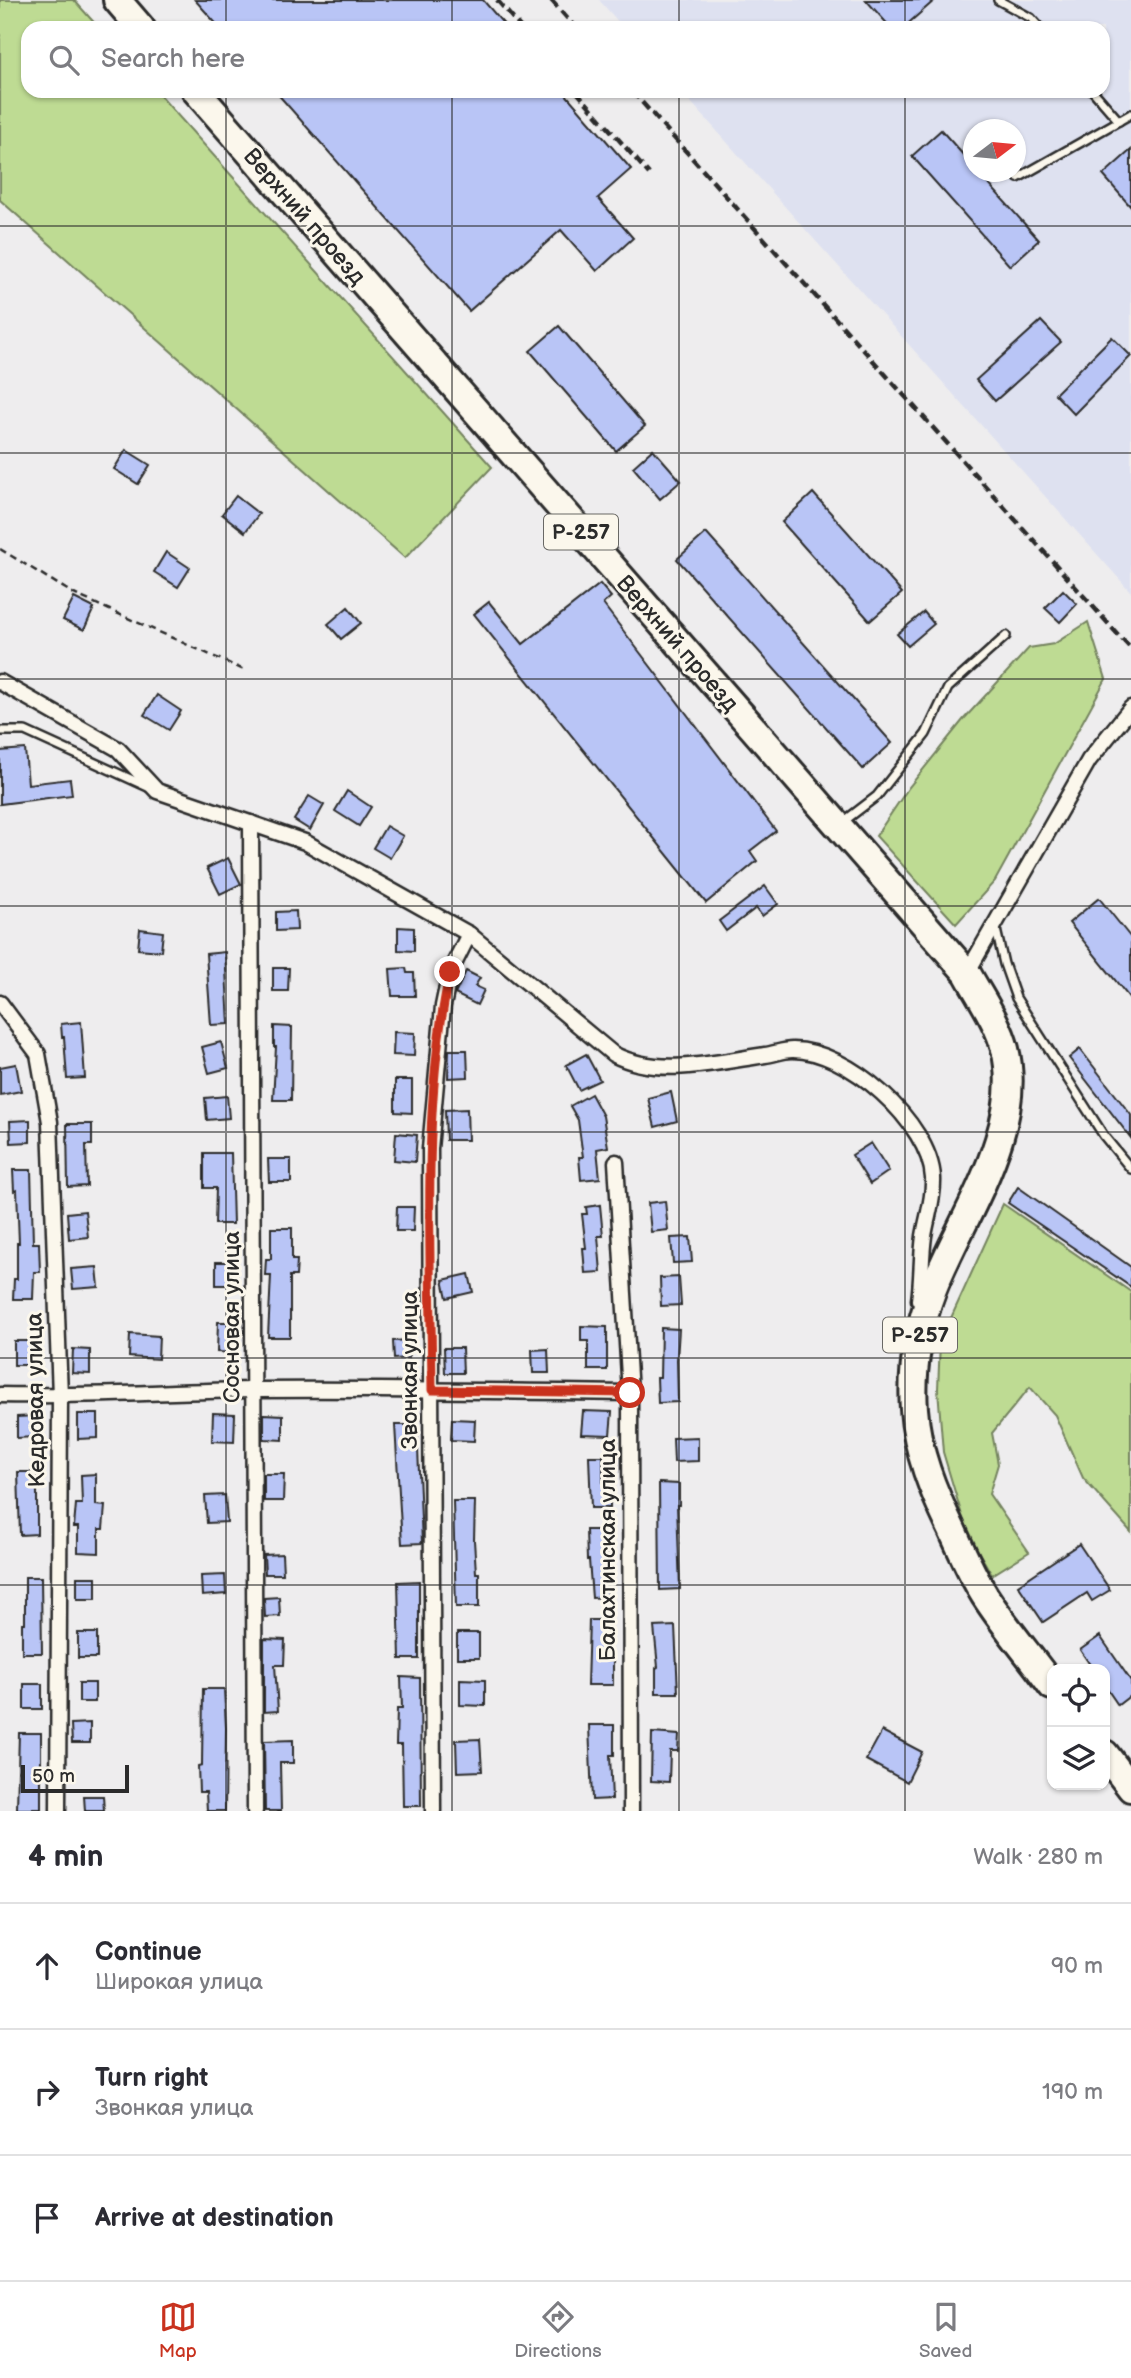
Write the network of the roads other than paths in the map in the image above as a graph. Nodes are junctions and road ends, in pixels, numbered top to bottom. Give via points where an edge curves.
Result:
1 (117, 0) edge
2 (998, 0) edge
3 (135, 21) edge
4 (1034, 21) edge
5 (202, 98) edge
6 (1099, 98) edge
7 (1131, 114) edge
8 (1119, 121) junction
9 (1026, 173) edge
10 (1006, 636) dead end
11 (0, 682) edge
12 (1131, 708) edge
13 (0, 731) edge
14 (157, 791) junction
15 (251, 823) junction
16 (839, 825) junction
17 (995, 924) junction
18 (469, 934) junction
19 (967, 973) junction
20 (0, 1003) edge
21 (615, 1163) dead end
22 (1131, 1169) edge
23 (925, 1317) junction
24 (254, 1390) junction
25 (432, 1390) junction
26 (630, 1393) junction
27 (0, 1395) edge
28 (60, 1396) junction
29 (1047, 1678) edge
30 (1110, 1761) edge
31 (1131, 1788) edge
32 (58, 1811) edge
33 (255, 1811) edge
34 (432, 1811) edge
35 (631, 1811) edge

1 - 3 highway
2 - 4 lane
5 - 16 highway, Верхний проезд / Р-257
6 - 8 lane
7 - 8 lane
8 - 9 lane
10 - 16 lane via 948,688 926,733 877,796
11 - 14 street via 118,749
12 - 17 street via 1089,760
13 - 14 lane via 25,731
14 - 15 lane
15 - 18 street via 306,842
15 - 24 street, Сосновая улица
16 - 19 highway, Верхний проезд / Р-257
17 - 19 street
17 - 22 lane via 1016,998 1104,1136
18 - 23 street via 625,1061 691,1067 792,1050 840,1063 882,1094 917,1132 933,1176 918,1309
18 - 25 street, Звонкая улица via 450,972 443,1006 430,1149
19 - 23 highway, Р-257 via 1005,1050 1006,1111 992,1158 933,1289
20 - 28 street, Кедровая улица via 38,1054 50,1122
21 - 26 street, Балахтинская улица
23 - 29 highway, Р-257 via 914,1409 928,1477 985,1596
24 - 25 street
24 - 28 street
24 - 33 street, Сосновая улица
25 - 26 street
25 - 34 street, Звонкая улица
26 - 35 street, Балахтинская улица
27 - 28 street
28 - 32 street, Кедровая улица
30 - 31 highway

